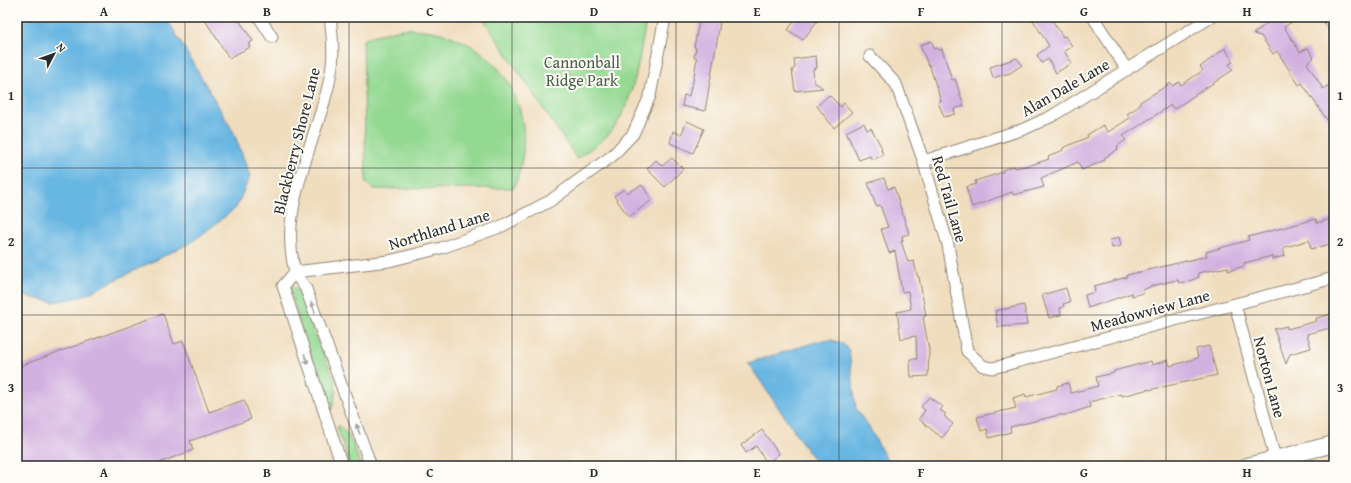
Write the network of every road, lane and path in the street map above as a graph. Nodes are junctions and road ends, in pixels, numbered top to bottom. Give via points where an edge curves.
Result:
1 (258, 17) edge
2 (330, 17) edge
3 (665, 17) edge
4 (1093, 17) edge
5 (1211, 17) edge
6 (1328, 17) edge
7 (1334, 27) edge
8 (272, 37) dead end
9 (870, 56) dead end
10 (1127, 70) junction
11 (924, 161) junction
12 (295, 272) junction
13 (1334, 278) edge
14 (1235, 304) junction
15 (976, 360) joint
16 (1334, 444) edge
17 (1275, 458) junction
18 (342, 466) edge
19 (371, 466) edge
20 (1247, 466) edge

1 - 8 street
2 - 12 street, Blackberry Shore Lane via 332,65 292,212 290,243
3 - 12 street, Northland Lane via 650,96 633,134 612,156 556,196 500,227 441,248 388,261
4 - 10 street
5 - 10 street, Alan Dale Lane
6 - 7 street
9 - 11 street, Red Tail Lane via 896,84
10 - 11 street, Alan Dale Lane via 1077,102 1024,129
11 - 15 street, Red Tail Lane via 948,246 965,344 967,351
12 -> 18 street via 283,286
19 -> 12 street, Blackberry Shore Lane via 306,289
13 - 14 street, Meadowview Lane
14 - 15 street, Meadowview Lane via 992,368
14 - 17 street, Norton Lane
16 - 17 main road
17 - 20 main road

